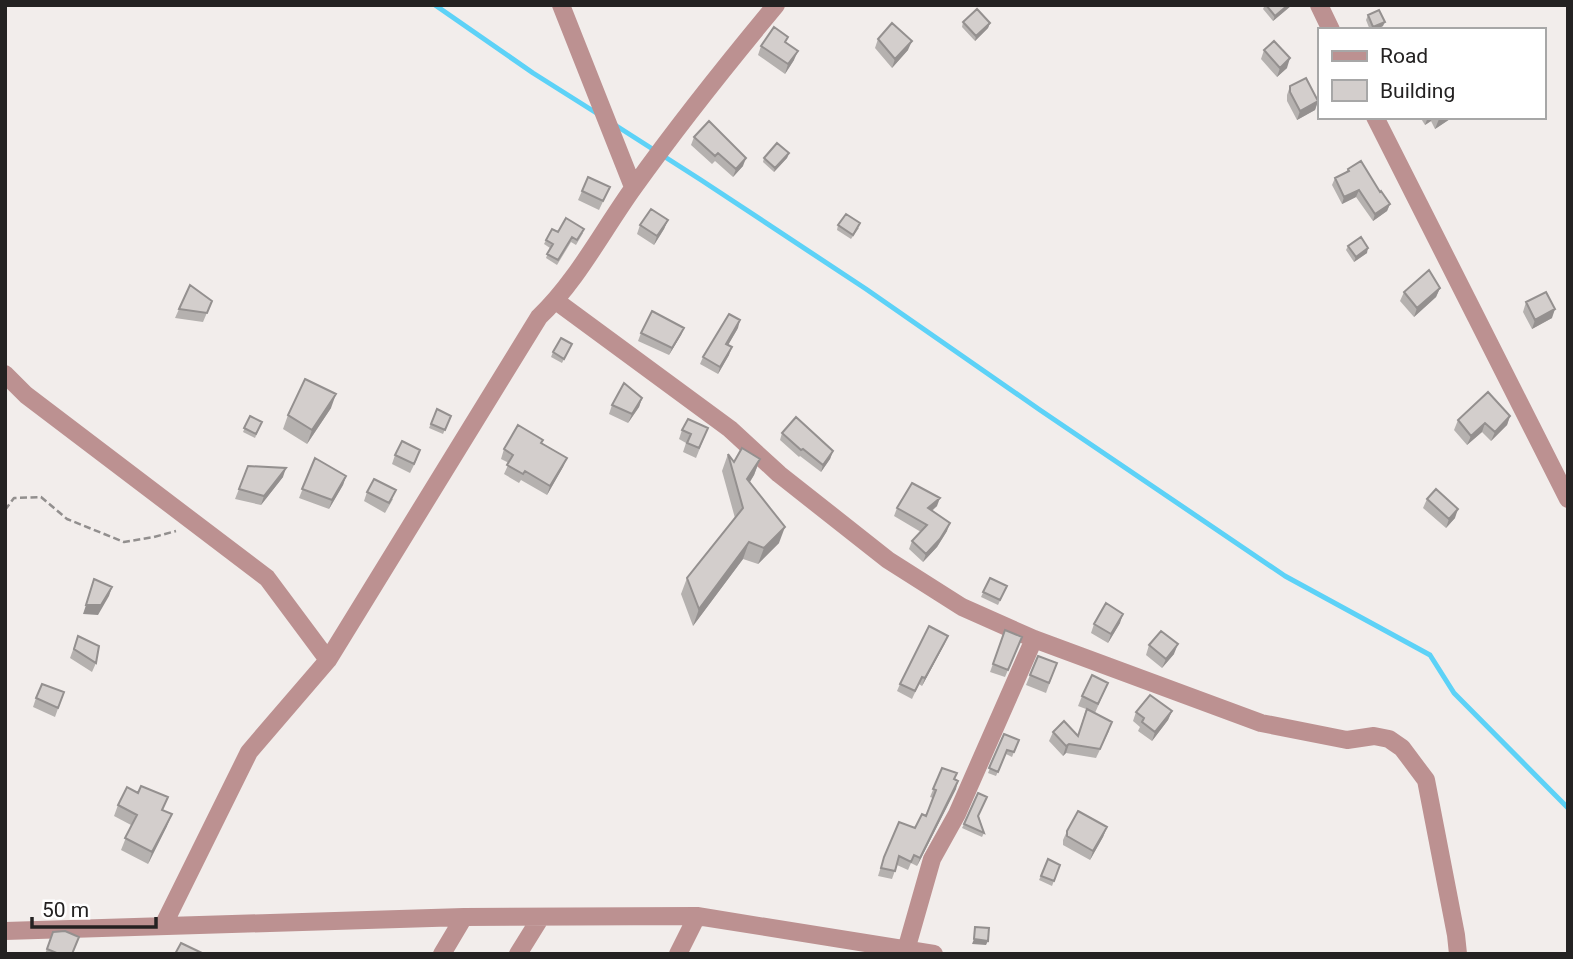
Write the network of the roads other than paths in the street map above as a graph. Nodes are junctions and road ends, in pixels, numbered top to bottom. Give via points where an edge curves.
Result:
1 (561, 5) edge
2 (776, 5) edge
3 (1319, 5) edge
4 (1330, 28) edge
5 (1376, 119) edge
6 (634, 187) junction
7 (556, 301) junction
8 (5, 374) edge
9 (1568, 499) edge
10 (1034, 639) junction
11 (328, 660) junction
12 (697, 916) junction
13 (464, 917) junction
14 (541, 917) junction
15 (163, 926) junction
16 (5, 931) edge
17 (911, 952) edge
18 (442, 954) edge
19 (518, 954) edge
20 (678, 954) edge
21 (934, 954) edge
22 (1458, 954) edge

1 - 6 street
2 - 6 street
3 - 4 street
5 - 9 street
6 - 7 street
7 - 10 street via 730,429 888,560 962,607
7 - 11 street via 540,317
8 - 11 street via 26,395 267,578
10 - 17 street via 957,814 932,859
10 - 22 street via 1261,723 1347,740 1374,736 1402,748 1426,780
11 - 15 street via 249,752
12 - 14 street
12 - 17 street
12 - 20 street
13 - 14 street
13 - 15 street
13 - 18 street
14 - 19 street
15 - 16 street
17 - 21 street

